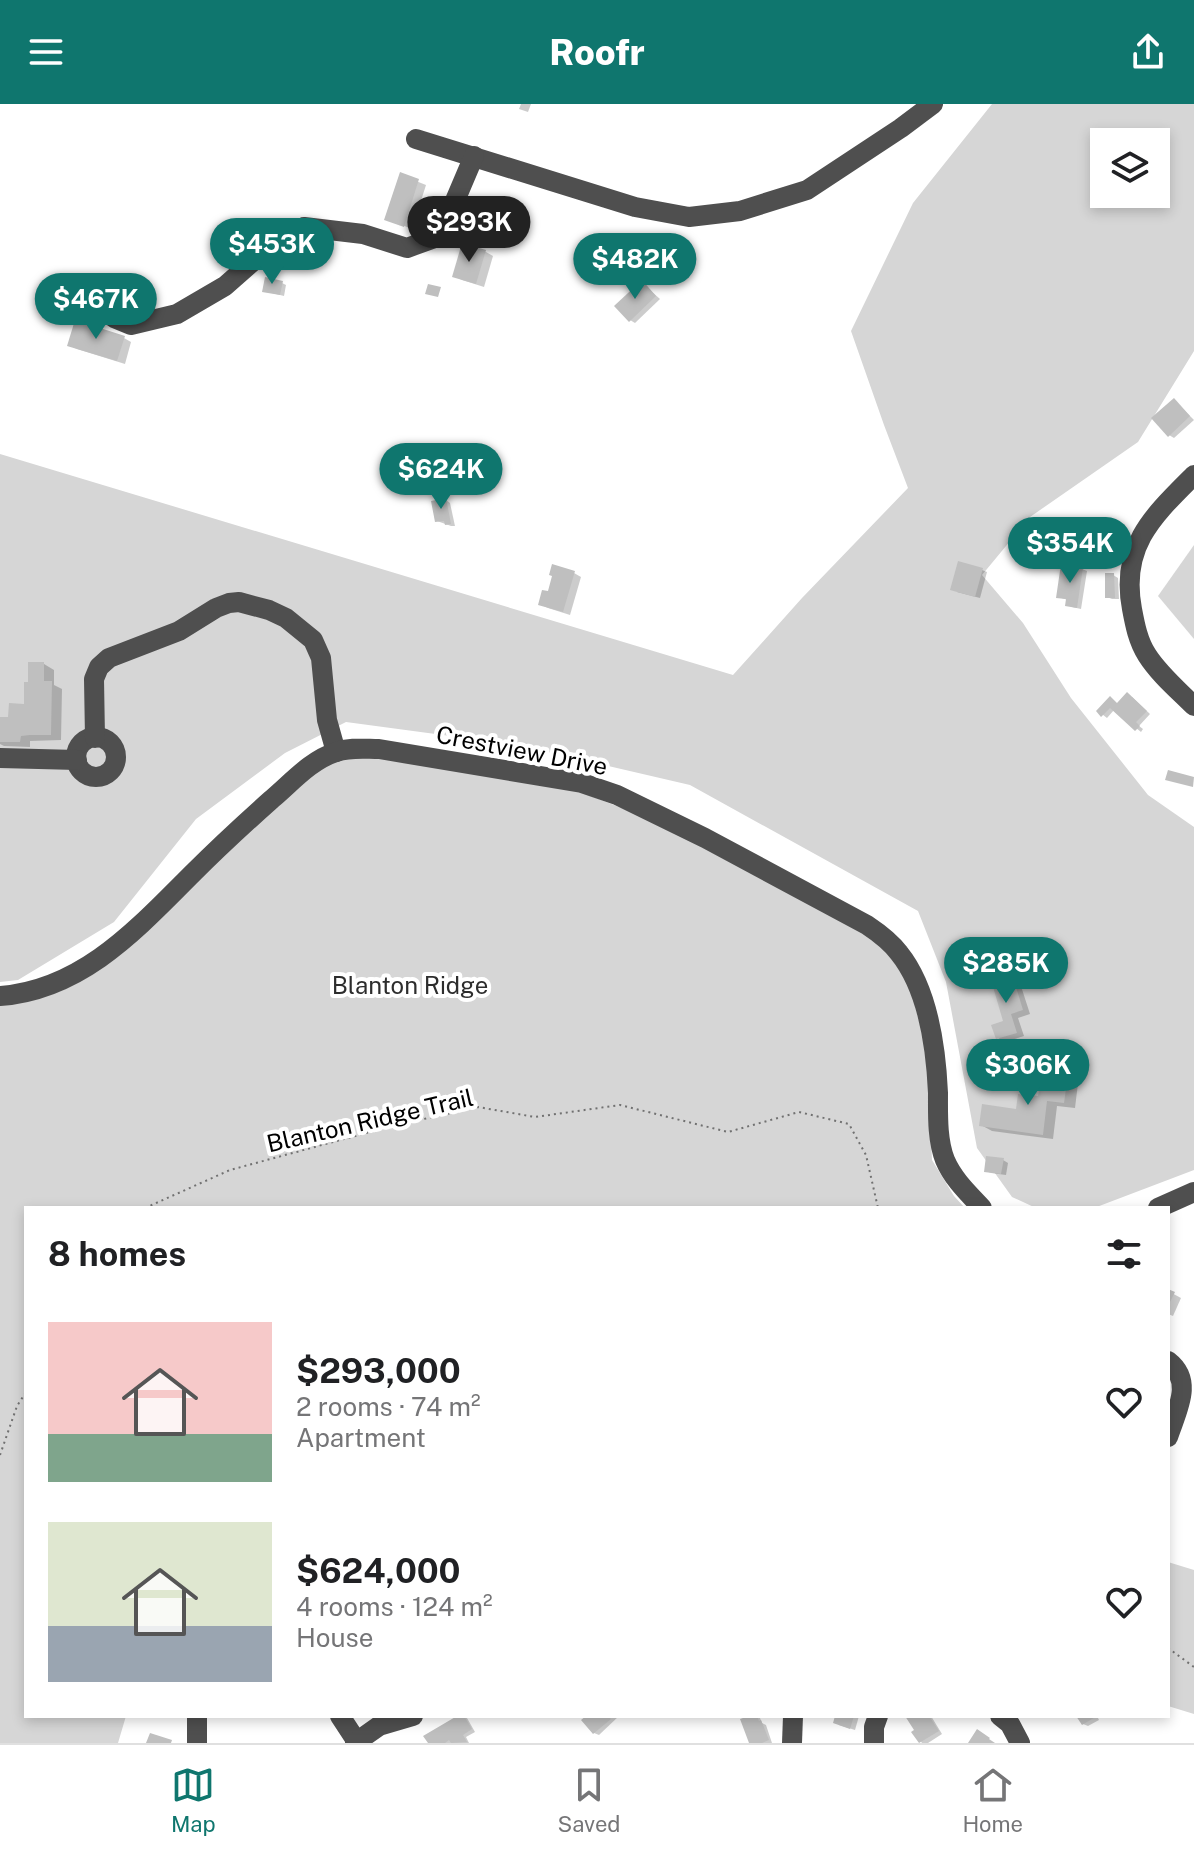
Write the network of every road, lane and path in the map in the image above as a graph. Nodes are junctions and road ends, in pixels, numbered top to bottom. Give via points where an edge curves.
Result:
1 (933, 104) edge
2 (416, 139) dead end
3 (474, 156) junction
4 (114, 318) dead end
5 (1194, 475) edge
6 (1194, 706) edge
7 (95, 738) junction
8 (336, 752) junction
9 (0, 758) edge
10 (77, 760) junction
11 (0, 996) edge
12 (1194, 1192) edge
13 (149, 1206) edge
14 (878, 1206) edge
15 (980, 1206) edge
16 (1162, 1206) edge
17 (1170, 1363) edge
18 (24, 1395) edge
19 (1170, 1431) edge
20 (0, 1455) edge
21 (1170, 1649) edge
22 (1194, 1667) edge
23 (197, 1718) edge
24 (341, 1718) edge
25 (406, 1718) edge
26 (793, 1718) edge
27 (877, 1718) edge
28 (1002, 1718) edge
29 (356, 1742) edge
30 (197, 1743) edge
31 (792, 1743) edge
32 (874, 1743) edge
33 (1020, 1743) edge

1 - 3 street via 807,190 740,211 689,217 635,207
2 - 3 street
3 - 4 street via 440,236 407,248 363,234 304,227 266,250 225,286 177,314 131,325
5 - 6 street via 1139,540 1129,585 1135,626 1147,654
7 - 8 street via 94,679 99,667 216,608 239,602 286,618 313,640 321,658
7 - 10 street via 83,743
7 - 10 street via 115,750 112,769 101,777 88,776
8 - 11 street, Crestview Drive via 315,762 255,814 116,947 50,986
8 - 15 street, Crestview Drive via 379,749 582,783 656,813 885,937 910,968 924,1004 935,1046 943,1157
9 - 10 street
12 - 16 street
13 - 14 path, Blanton Ridge Trail via 230,1170 449,1113 478,1107 535,1117 620,1105 728,1132 799,1112 849,1124 866,1155
17 - 19 street via 1180,1371 1185,1387
18 - 20 path
21 - 22 path
23 - 30 street
24 - 29 street
25 - 29 street via 379,1726
26 - 31 street
27 - 32 street
28 - 33 street

